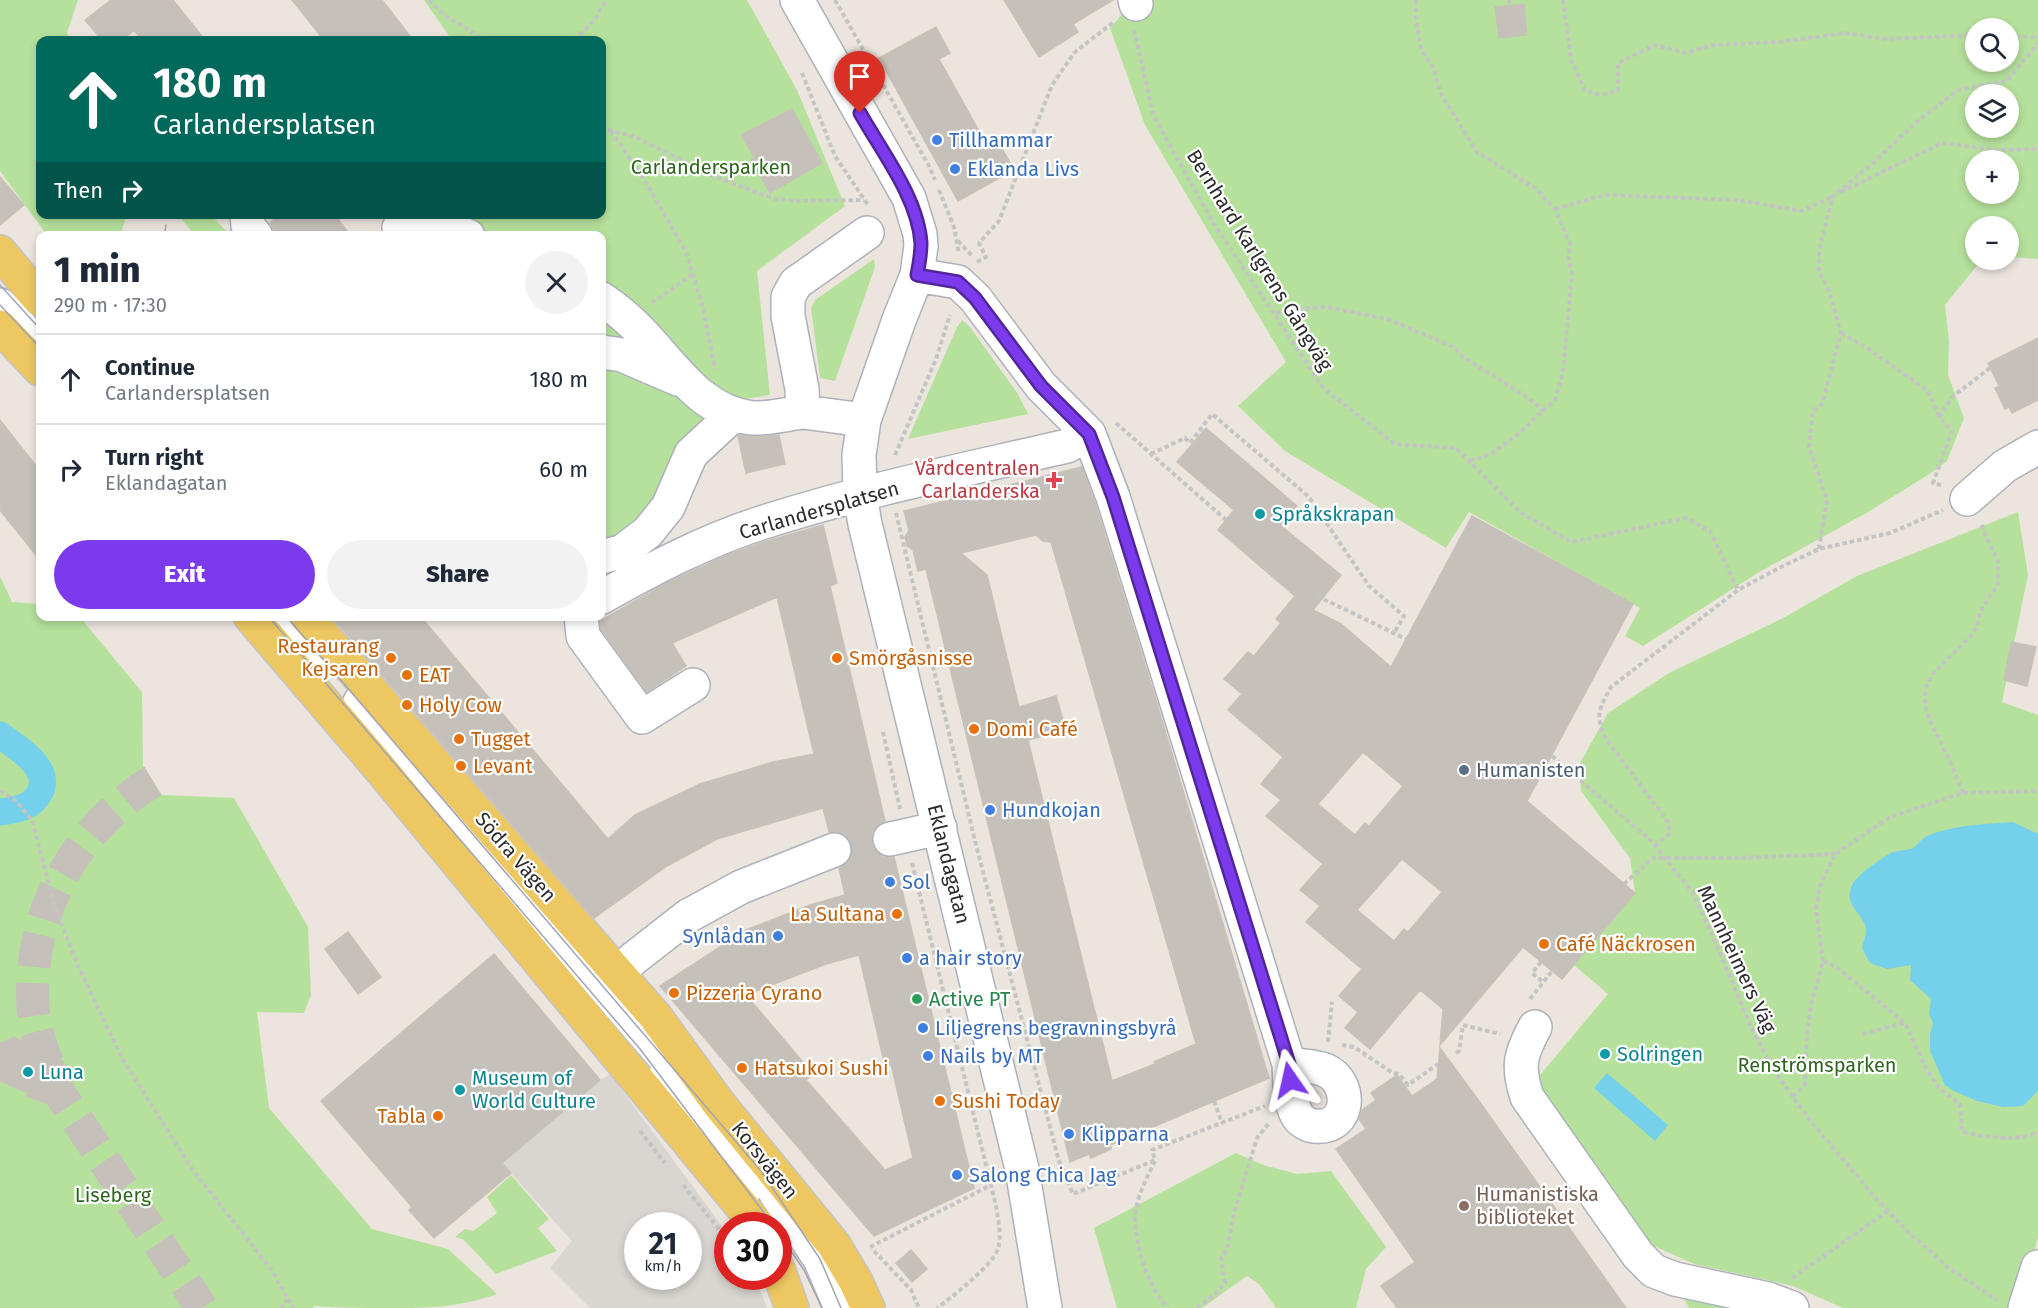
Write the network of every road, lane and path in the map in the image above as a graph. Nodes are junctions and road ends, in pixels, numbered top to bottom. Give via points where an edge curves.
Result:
1 (429, 0) edge
2 (606, 0) edge
3 (797, 0) edge
4 (835, 0) edge
5 (1416, 0) edge
6 (1563, 0) edge
7 (1135, 2) edge
8 (1965, 35) edge
9 (478, 36) edge
10 (578, 36) edge
11 (2019, 36) edge
12 (2038, 37) edge
13 (2038, 43) edge
14 (799, 63) dead end
15 (606, 128) edge
16 (611, 131) junction
17 (2038, 148) edge
18 (1833, 196) junction
19 (865, 200) junction
20 (1555, 209) junction
21 (411, 219) edge
22 (429, 219) edge
23 (869, 221) joint
24 (400, 231) edge
25 (456, 231) edge
26 (958, 241) junction
27 (0, 252) edge
28 (693, 274) junction
29 (917, 275) junction
30 (958, 282) junction
31 (0, 285) edge
32 (36, 295) edge
33 (606, 302) edge
34 (0, 305) edge
35 (646, 309) dead end
36 (1276, 313) junction
37 (36, 324) edge
38 (0, 327) edge
39 (1840, 333) junction
40 (36, 344) edge
41 (606, 353) edge
42 (36, 365) edge
43 (1990, 368) dead end
44 (685, 382) junction
45 (1544, 411) junction
46 (803, 412) junction
47 (734, 414) junction
48 (1939, 417) junction
49 (864, 420) junction
50 (1089, 434) junction
51 (2038, 447) edge
52 (1151, 454) dead end
53 (1157, 459) dead end
54 (1469, 461) junction
55 (892, 488) junction
56 (860, 495) junction
57 (1965, 501) junction
58 (1226, 520) dead end
59 (1819, 549) junction
60 (606, 555) edge
61 (1738, 590) junction
62 (606, 595) edge
63 (1317, 596) dead end
64 (254, 621) edge
65 (272, 621) edge
66 (290, 621) edge
67 (310, 621) edge
68 (582, 621) edge
69 (1394, 633) junction
70 (1406, 639) dead end
71 (693, 684) dead end
72 (1552, 756) dead end
73 (0, 791) edge
74 (1963, 793) junction
75 (2038, 793) edge
76 (940, 828) junction
77 (890, 839) tunnel mouth
78 (1654, 846) junction
79 (834, 850) tunnel mouth
80 (1835, 854) junction
81 (1666, 858) junction
82 (1624, 884) dead end
83 (1823, 961) junction
84 (1541, 962) dead end
85 (617, 974) junction
86 (1543, 982) dead end
87 (1332, 1002) dead end
88 (1905, 1023) junction
89 (1463, 1025) dead end
90 (1535, 1027) dead end
91 (1863, 1034) dead end
92 (1328, 1043) dead end
93 (1354, 1047) dead end
94 (1456, 1053) dead end
95 (1289, 1064) junction
96 (1438, 1064) dead end
97 (1793, 1097) junction
98 (1214, 1101) dead end
99 (1279, 1101) junction
100 (719, 1104) joint
101 (1222, 1123) junction
102 (2038, 1133) edge
103 (1155, 1160) junction
104 (1888, 1211) junction
105 (747, 1212) edge
106 (763, 1212) edge
107 (792, 1252) edge
108 (2038, 1267) edge
109 (792, 1277) edge
110 (786, 1290) edge
111 (288, 1299) junction
112 (1780, 1304) edge
113 (2013, 1305) edge
114 (281, 1308) edge
115 (294, 1308) edge
116 (792, 1308) edge
117 (804, 1308) edge
118 (822, 1308) edge
119 (841, 1308) edge
120 (868, 1308) edge
121 (919, 1308) edge
122 (937, 1308) edge
123 (1045, 1308) edge
124 (1168, 1308) edge
125 (1197, 1308) edge

1 - 9 path via 444,15
2 - 10 path via 594,21
3 - 29 street, Eklandagatan via 909,198 920,234
4 - 26 path via 929,166
5 - 20 path via 1421,49 1433,67 1442,94 1477,152 1535,188
6 - 8 path via 1571,60 1586,91 1601,95 1618,90 1618,63 1655,45 1686,53 1712,45 1779,42 1845,33 1886,39
7 - 26 path via 1074,53 1052,85 999,221 979,243 986,257 977,262
7 - 36 path, Bernhard Karlgrens Gångväg via 1135,34 1154,117 1214,224
11 - 12 path
13 - 18 path via 2007,81 1960,89
14 - 19 path via 835,156
15 - 16 path
16 - 19 path via 633,136 718,178 775,199
16 - 28 path via 680,241
17 - 18 path via 1994,150 1942,143
18 - 20 path via 1802,211 1738,200 1605,195
18 - 39 path via 1819,250 1819,271 1830,294
19 - 23 path
20 - 45 path via 1570,244 1572,273 1563,372 1555,400
21 - 24 street via 403,221
22 - 25 street
23 - 46 street via 796,283 788,297
26 - 30 path
27 - 32 main road
28 - 35 path
28 - 47 path via 717,377
29 - 30 street
29 - 49 street, Eklandagatan
30 - 50 street via 975,298 1041,386
30 - 55 path via 936,359 896,454
31 - 37 street
33 - 44 street via 640,331
34 - 40 street
36 - 45 path via 1326,307 1388,319 1454,347
36 - 54 path, Bernhard Karlgrens Gångväg via 1324,389 1395,444 1456,448
38 - 42 main road
39 - 48 path via 1928,391
39 - 59 path via 1822,404 1813,411 1809,446 1827,500
41 - 44 street via 622,355
43 - 48 path via 1952,397
44 - 47 street via 710,402
45 - 54 path via 1489,455
46 - 47 street via 755,418
46 - 49 street
47 - 60 street via 691,454 668,507 648,532 622,551
48 - 57 path via 1952,431 1933,483
49 - 56 street, Eklandagatan via 859,455
50 - 55 street, Carlandersplatsen via 1067,446
50 - 95 street via 1113,497
51 - 57 street via 2005,466
52 - 69 path via 1185,438 1190,443 1212,414 1309,497 1369,586 1404,616
53 - 58 path
54 - 61 path, Bernhard Karlgrens Gångväg via 1520,512 1571,542 1686,518 1710,531
55 - 56 street, Carlandersplatsen
55 - 103 path via 974,834 1059,1161 1073,1194
56 - 62 street, Carlandersplatsen via 756,525 670,559
56 - 76 street, Eklandagatan
57 - 59 path via 1890,533
57 - 74 path via 1980,519 1998,561 1998,584 1970,637 1933,674 1925,697 1932,725
59 - 61 path
61 - 78 path via 1611,687 1601,706 1598,721 1604,735 1668,822 1670,833
63 - 69 path
64 - 105 main road
65 - 106 street via 640,1048
66 - 119 street via 761,1171 820,1259
67 - 85 main road, Södra Vägen
68 - 71 street via 583,636 642,717
69 - 70 path
72 - 78 path, Mannheimers Väg
73 - 111 path via 16,801 32,820 55,907 123,1060 192,1169 271,1269
74 - 75 path
74 - 80 path via 1890,818
76 - 77 street
76 - 123 street, Eklandagatan via 1022,1169
78 - 81 path, Mannheimers Väg
79 - 85 street via 741,887 688,916
80 - 81 path
80 - 83 path via 1820,886 1816,909
81 - 82 path via 1653,858
81 - 97 path, Mannheimers Väg via 1692,892 1752,1029
83 - 88 path via 1836,967
83 - 97 path via 1811,1005 1805,1084
84 - 86 path via 1532,973
85 - 100 main road, Södra Vägen via 655,1017
87 - 92 path
88 - 91 path
88 - 102 path via 1926,1068 1940,1088 1960,1104 1962,1132 1997,1138 2024,1138
89 - 94 path
90 - 112 street via 1522,1052 1521,1078 1527,1097 1638,1255 1654,1271 1675,1279
93 - 96 path via 1399,1074 1408,1085
95 - 99 street
95 - 99 street via 1324,1070 1336,1077 1344,1092 1344,1107 1338,1120 1324,1127 1310,1126
97 - 104 path, Mannheimers Väg
98 - 101 path
99 - 101 path
99 - 125 path via 1257,1138 1234,1213 1227,1250 1221,1258 1225,1283
100 - 120 main road, Korsvägen via 834,1245
101 - 103 path via 1152,1150
103 - 124 path via 1139,1199 1135,1221 1142,1261
104 - 112 path via 1796,1275
104 - 113 path, Mannheimers Väg via 1949,1268
107 - 118 street
108 - 113 street
109 - 117 street
110 - 116 main road
111 - 114 path
111 - 115 path
121 - 122 path via 911,1290 870,1246 990,1186 996,1206 998,1249 971,1281

